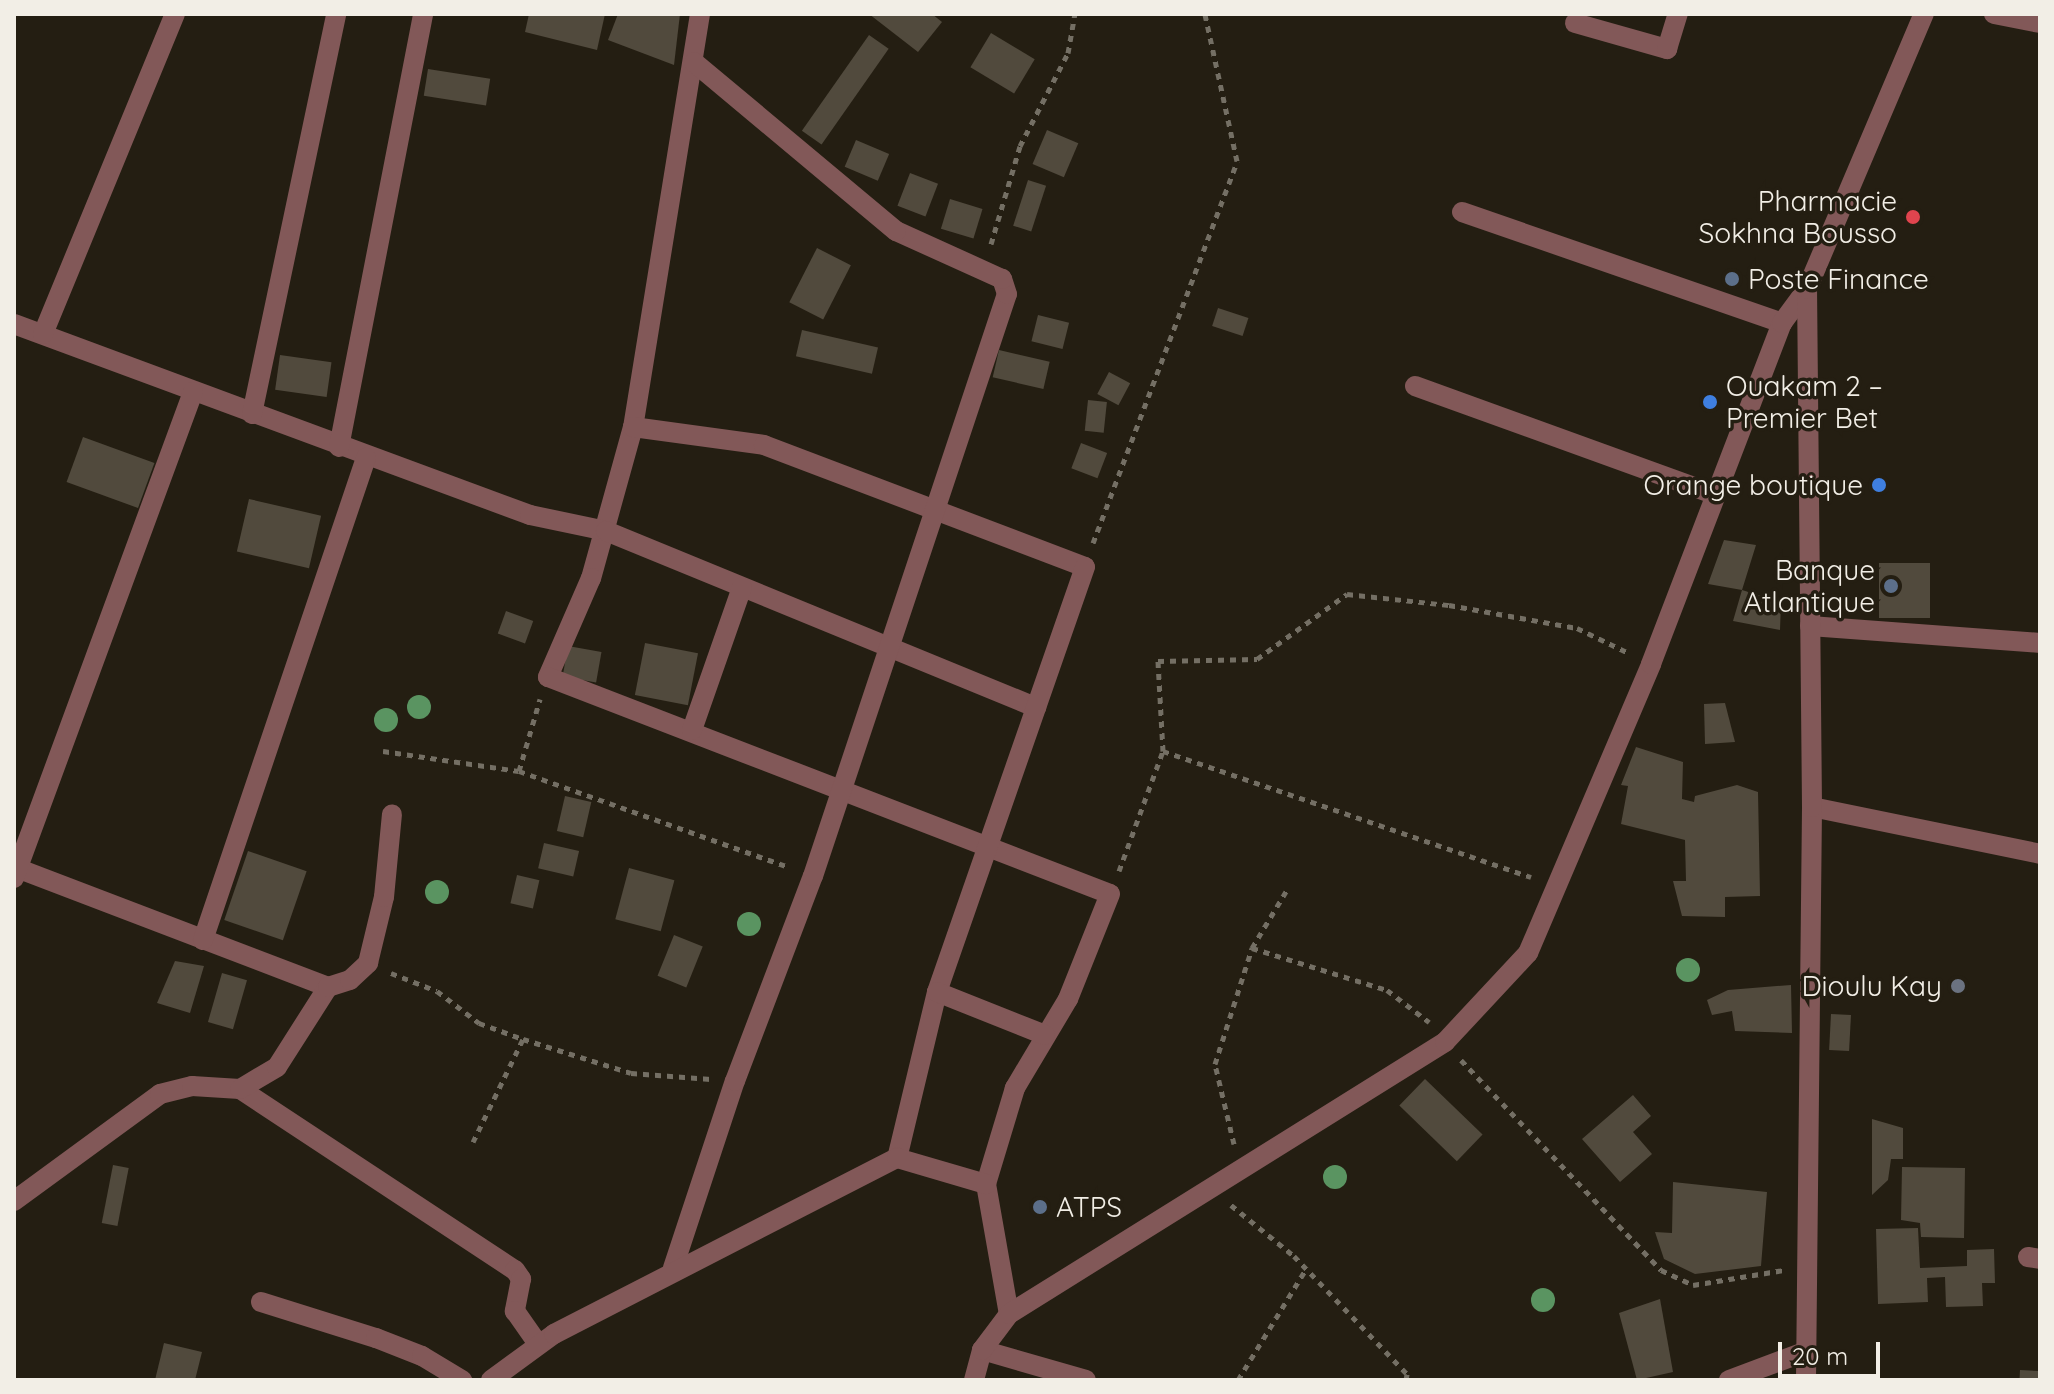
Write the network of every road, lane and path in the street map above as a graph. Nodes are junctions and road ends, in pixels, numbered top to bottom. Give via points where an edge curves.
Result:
1 (175, 14) edge
2 (336, 14) edge
3 (423, 14) edge
4 (700, 14) edge
5 (1075, 14) edge
6 (1205, 14) edge
7 (1678, 14) edge
8 (1924, 14) edge
9 (1994, 14) edge
10 (1575, 23) dead end
11 (2040, 23) edge
12 (694, 62) junction
13 (1462, 212) dead end
14 (984, 270) junction
15 (1807, 289) junction
16 (1782, 323) junction
17 (14, 326) edge
18 (43, 334) junction
19 (1415, 386) dead end
20 (193, 392) junction
21 (252, 414) junction
22 (633, 427) junction
23 (339, 447) junction
24 (366, 458) junction
25 (1716, 495) junction
26 (935, 509) junction
27 (606, 531) junction
28 (1085, 567) junction
29 (742, 587) junction
30 (1810, 626) junction
31 (2040, 643) edge
32 (887, 648) junction
33 (1651, 664) junction
34 (548, 677) junction
35 (1036, 707) junction
36 (692, 730) junction
37 (383, 751) dead end
38 (1163, 751) junction
39 (519, 771) junction
40 (841, 787) junction
41 (1812, 807) junction
42 (392, 814) dead end
43 (988, 844) junction
44 (2040, 854) edge
45 (15, 871) edge
46 (813, 876) junction
47 (1558, 887) junction
48 (1288, 888) dead end
49 (1110, 894) junction
50 (203, 940) junction
51 (1252, 948) junction
52 (368, 963) junction
53 (328, 987) junction
54 (937, 992) junction
55 (1045, 1035) junction
56 (523, 1039) junction
57 (1445, 1042) junction
58 (735, 1081) junction
59 (240, 1089) junction
60 (473, 1142) dead end
61 (897, 1158) junction
62 (1236, 1174) junction
63 (986, 1184) junction
64 (1212, 1190) junction
65 (14, 1201) edge
66 (1807, 1265) junction
67 (673, 1268) junction
68 (1306, 1269) junction
69 (261, 1302) dead end
70 (1009, 1314) junction
71 (537, 1343) junction
72 (982, 1350) junction
73 (1807, 1351) junction
74 (462, 1380) edge
75 (491, 1380) edge
76 (974, 1380) edge
77 (1086, 1380) edge
78 (1238, 1380) edge
79 (1406, 1380) edge
80 (1729, 1380) edge
81 (1806, 1380) edge

1 - 18 street
2 - 21 street
3 - 23 street
4 - 12 street
5 - 14 path via 1068,53 1020,146
6 - 28 path via 1237,161
7 - 10 street via 1667,49
8 - 15 street
9 - 11 street
12 - 14 street via 896,231
12 - 22 street
13 - 16 street
14 - 26 street via 1002,279 1007,294
15 - 16 street
15 - 30 street
16 - 25 street
17 - 18 street
18 - 20 street
19 - 25 street
20 - 21 street
20 - 45 street
21 - 23 street
22 - 26 street via 764,445
22 - 27 street
23 - 24 street
24 - 27 street via 530,515
24 - 50 street
25 - 33 street
26 - 28 street
26 - 32 street
27 - 29 street
27 - 34 street
28 - 35 street
29 - 32 street
29 - 36 street
30 - 31 street
30 - 41 street
32 - 35 street
32 - 40 street
33 - 38 path via 1577,628 1449,605 1347,594 1257,659 1158,661
33 - 47 street
34 - 36 street
34 - 39 path
35 - 43 street
36 - 40 street
37 - 39 path
38 - 47 path
38 - 49 path
39 - 46 path
40 - 43 street
40 - 46 street
41 - 44 street
41 - 66 street
42 - 52 street via 384,897
43 - 49 street
43 - 54 street
45 - 50 street
46 - 58 street
47 - 57 street via 1528,953
48 - 51 path
49 - 55 street via 1068,999
50 - 53 street
51 - 57 path via 1387,990 1419,1010
51 - 62 path via 1215,1064 1233,1136
52 - 53 street via 350,980
52 - 56 path via 437,991 479,1023
53 - 59 street via 277,1067
54 - 55 street
54 - 61 street
55 - 63 street via 1015,1088
56 - 58 path via 631,1073
56 - 60 path
57 - 62 street
57 - 66 path via 1661,1270 1693,1285
58 - 67 street
59 - 65 street via 192,1086 160,1094
59 - 71 street via 515,1270 521,1279 515,1311 522,1329
61 - 63 street
61 - 67 street
62 - 64 street
63 - 70 street
64 - 68 path
64 - 70 street
66 - 73 street
67 - 71 street
68 - 78 path
68 - 79 path via 1407,1374
69 - 74 street via 376,1338 422,1356
70 - 72 street
71 - 75 street
72 - 76 street
72 - 77 street
73 - 80 street
73 - 81 street

